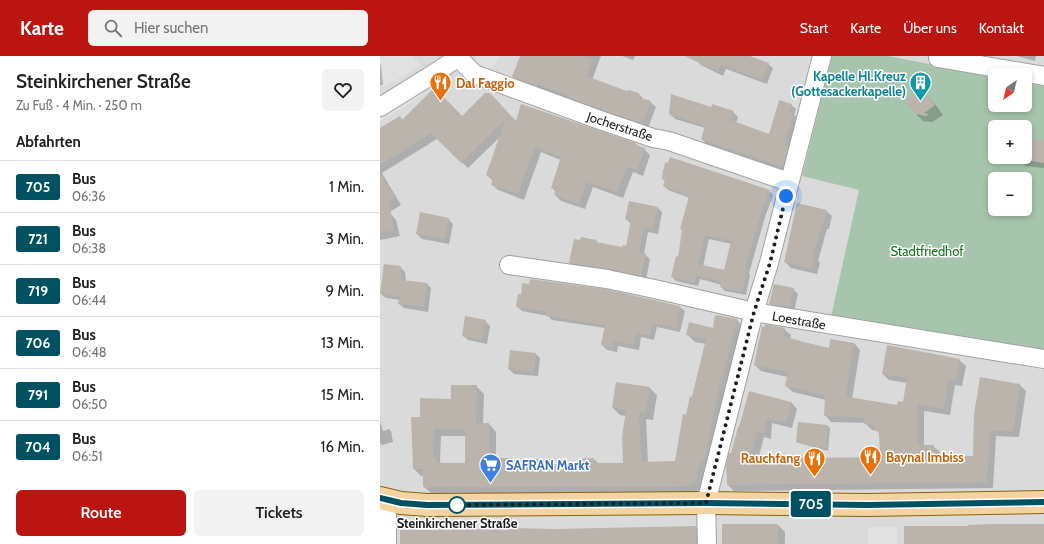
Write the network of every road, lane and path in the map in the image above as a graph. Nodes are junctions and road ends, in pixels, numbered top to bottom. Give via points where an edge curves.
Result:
1 (822, 56) edge
2 (459, 57) edge
3 (938, 58) dead end
4 (1044, 76) edge
5 (380, 107) edge
6 (789, 182) junction
7 (509, 265) dead end
8 (754, 312) junction
9 (1044, 359) edge
10 (384, 499) edge
11 (1044, 502) edge
12 (706, 503) junction
13 (387, 544) edge
14 (707, 544) edge

1 - 6 street
2 - 5 street
2 - 6 street, Jocherstraße via 474,74 600,120
3 - 4 street
6 - 8 street via 770,263
7 - 8 street, Loestraße via 607,279
8 - 9 street, Loestraße
8 - 12 street
10 - 12 main road via 427,505
10 - 13 street
11 - 12 main road via 867,505
12 - 14 street

